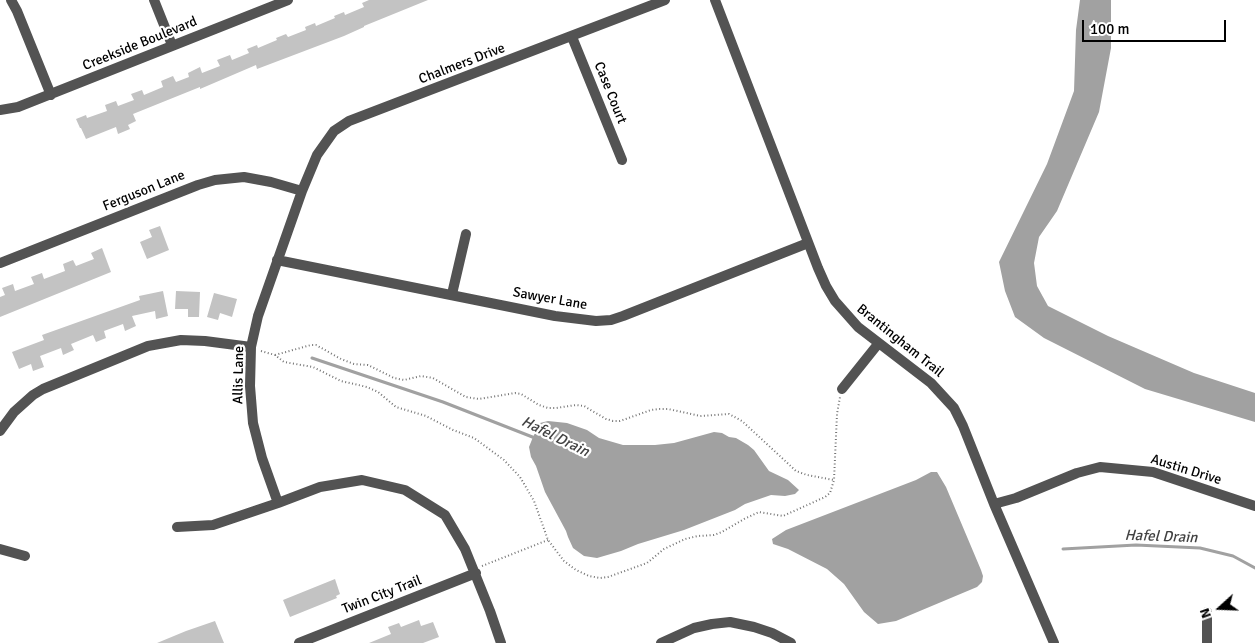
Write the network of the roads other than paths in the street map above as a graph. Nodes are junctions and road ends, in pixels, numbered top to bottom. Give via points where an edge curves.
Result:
1 (11, 0) edge
2 (154, 0) edge
3 (288, 0) edge
4 (664, 0) edge
5 (715, 0) edge
6 (572, 37) junction
7 (172, 46) junction
8 (51, 94) junction
9 (0, 110) edge
10 (622, 160) dead end
11 (302, 191) junction
12 (466, 234) dead end
13 (808, 243) junction
14 (277, 260) junction
15 (0, 263) edge
16 (452, 294) junction
17 (878, 344) junction
18 (251, 349) junction
19 (842, 388) road end
20 (0, 431) edge
21 (278, 503) junction
22 (994, 504) junction
23 (1255, 506) edge
24 (177, 527) dead end
25 (0, 550) edge
26 (25, 556) dead end
27 (475, 571) junction
28 (1207, 612) dead end
29 (299, 643) edge
30 (501, 643) edge
31 (661, 643) edge
32 (791, 643) edge
33 (1054, 643) edge
34 (1207, 643) edge

1 - 8 street
2 - 7 street
3 - 7 street, Creekside Boulevard
4 - 6 street, Chalmers Drive
5 - 13 street, Brantingham Trail
6 - 10 street, Case Court
6 - 11 street, Chalmers Drive via 349,121 334,131 317,155
7 - 8 street, Creekside Boulevard
8 - 9 street, Creekside Boulevard via 18,107
11 - 14 street, Allis Lane
11 - 15 street, Ferguson Lane via 244,178 215,180
12 - 16 street
13 - 16 street, Sawyer Lane via 611,320 571,319
13 - 17 street, Brantingham Trail via 835,301
14 - 16 street, Sawyer Lane
14 - 18 street, Allis Lane via 258,316
17 - 19 street
17 - 22 street, Brantingham Trail via 931,383 954,408
18 - 20 street via 181,340 148,346 43,389 14,412
18 - 21 street, Allis Lane via 253,423
21 - 24 street via 213,525
21 - 27 street via 320,487 362,480 405,490 444,514
22 - 23 street, Austin Drive via 1100,467 1152,472
22 - 33 street, Brantingham Trail
25 - 26 street
27 - 29 street, Twin City Trail
27 - 30 street
28 - 34 street
31 - 32 street via 694,628 730,622 772,633

